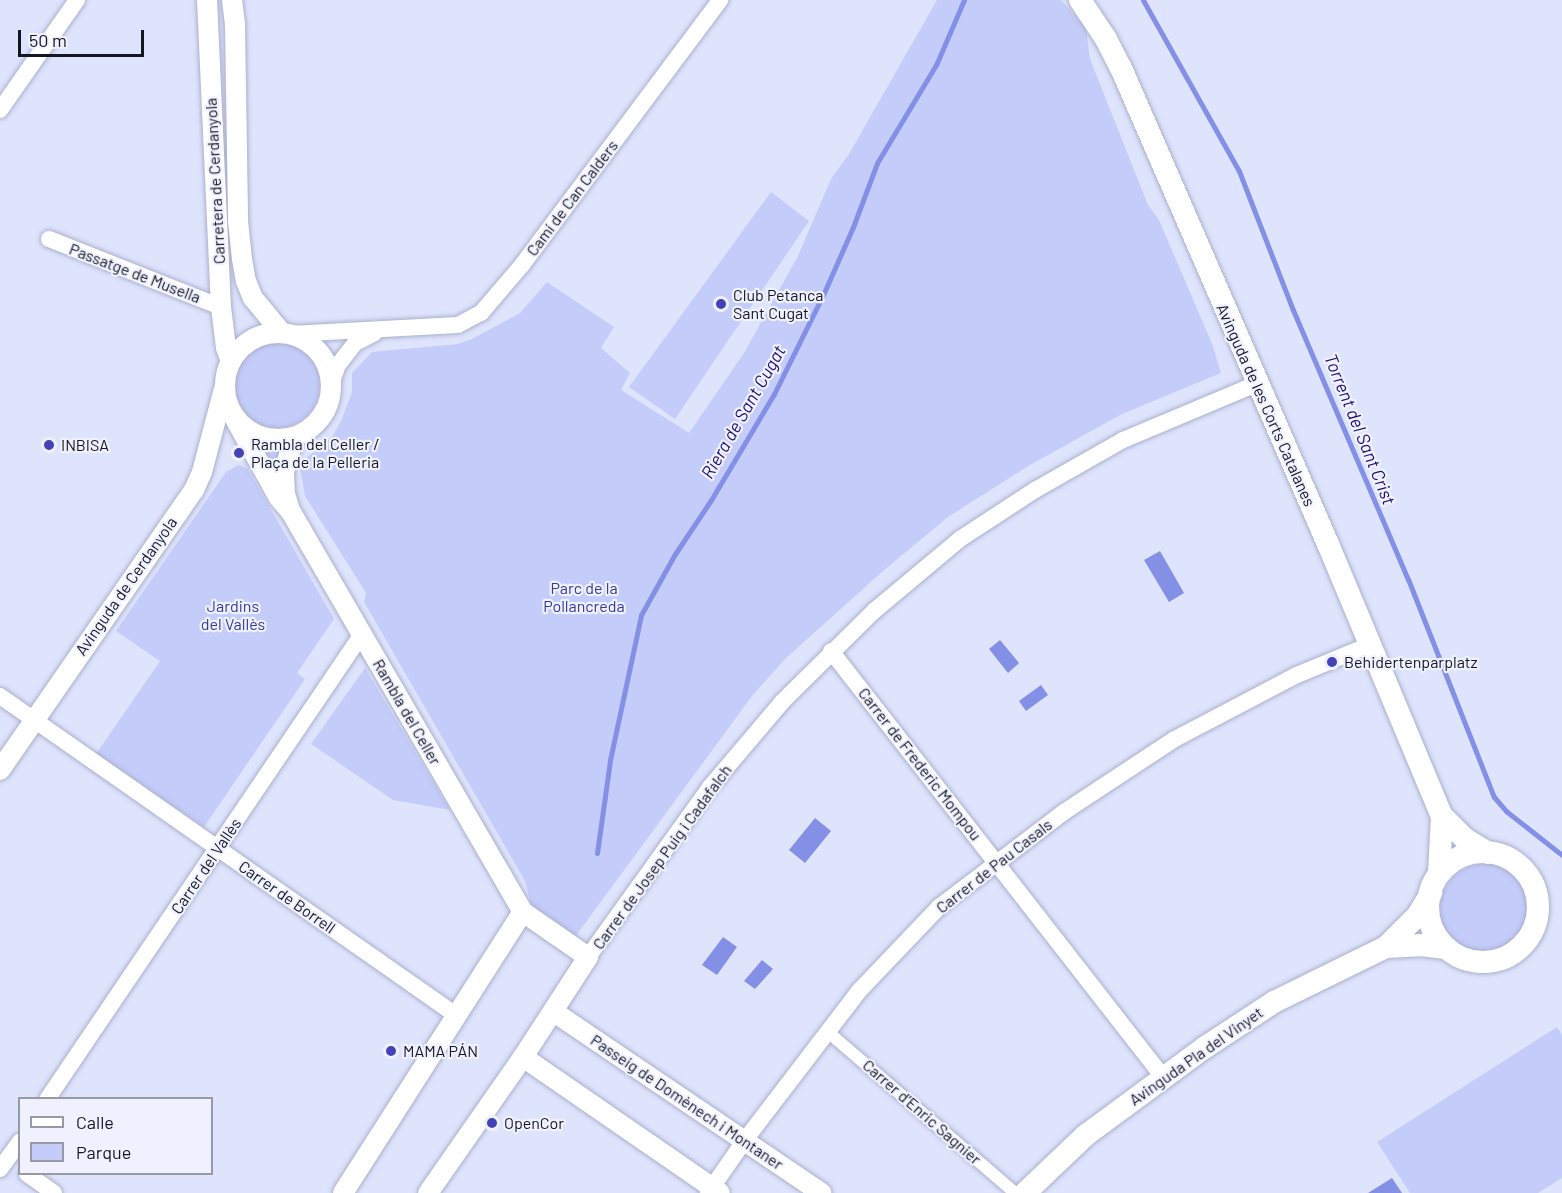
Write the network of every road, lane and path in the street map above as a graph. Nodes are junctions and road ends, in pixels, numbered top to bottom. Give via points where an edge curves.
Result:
1 (77, 0) edge
2 (207, 0) edge
3 (232, 0) edge
4 (720, 0) edge
5 (1080, 0) edge
6 (0, 110) edge
7 (49, 239) dead end
8 (221, 307) junction
9 (384, 329) junction
10 (285, 333) junction
11 (231, 361) junction
12 (331, 384) junction
13 (1256, 384) junction
14 (224, 389) junction
15 (235, 419) junction
16 (294, 437) junction
17 (291, 512) junction
18 (362, 634) junction
19 (1369, 645) junction
20 (831, 651) junction
21 (0, 696) edge
22 (34, 722) junction
23 (0, 770) edge
24 (1442, 816) junction
25 (218, 849) junction
26 (1488, 853) junction
27 (997, 864) junction
28 (1435, 883) junction
29 (523, 912) junction
30 (1386, 947) junction
31 (1446, 948) junction
32 (588, 957) junction
33 (554, 1012) junction
34 (456, 1015) junction
35 (828, 1032) junction
36 (523, 1057) junction
37 (1163, 1077) junction
38 (49, 1097) edge
39 (745, 1140) junction
40 (18, 1144) edge
41 (7, 1163) edge
42 (30, 1175) edge
43 (714, 1191) edge
44 (54, 1193) edge
45 (343, 1193) edge
46 (428, 1193) edge
47 (820, 1193) edge
48 (1015, 1193) edge
49 (1025, 1193) edge

1 - 6 street
2 - 8 street, Carretera de Cerdanyola
3 - 10 street, Carretera de Cerdanyola via 242,259 253,298
4 - 9 street, Camí de Can Calders via 481,313 458,325
5 - 13 main road, Avinguda de les Corts Catalanes via 1121,68
7 - 8 street, Passatge de Musella
8 - 11 street, Carretera de Cerdanyola
9 - 10 street, Camí de Can Calders
9 - 12 street, Camí de Can Calders via 355,343 338,365
10 - 11 street via 268,333 246,343
10 - 12 street via 306,340 319,352 328,367
11 - 14 street
12 - 16 street via 329,401 321,417
13 - 19 main road, Avinguda de les Corts Catalanes
13 - 20 street, Carrer de Josep Puig i Cadafalch via 1123,440 1035,490 960,539
14 - 15 street
14 - 22 street, Avinguda de Cerdanyola via 194,490
15 - 16 street via 262,437
15 - 17 street, Rambla del Celler via 279,498
16 - 17 street, Rambla del Celler via 284,472
17 - 18 street, Rambla del Celler
18 - 25 street, Carrer del Vallès
18 - 29 street, Rambla del Celler
19 - 24 main road, Avinguda de les Corts Catalanes
19 - 27 street, Carrer de Pau Casals via 1297,675 1173,740 1064,812
20 - 27 street, Carrer de Frederic Mompou
20 - 32 street, Carrer de Josep Puig i Cadafalch via 710,787
21 - 22 street, Carrer de Borrell
22 - 23 street, Avinguda de Cerdanyola
22 - 25 street, Carrer de Borrell
24 - 26 main road, Avinguda de les Corts Catalanes
24 - 28 main road, Avinguda de les Corts Catalanes
25 - 34 street, Carrer de Borrell
25 - 38 street, Carrer del Vallès
26 - 28 main road via 1459,857
26 - 31 main road via 1512,862 1533,884 1537,899 1534,929 1515,952 1487,962 1465,959
27 - 35 street, Carrer de Pau Casals via 939,907 859,991
27 - 37 street, Carrer de Frederic Mompou
28 - 30 main road, Avinguda Pla del Vinyet via 1418,915
28 - 31 main road via 1429,919
29 - 32 street, Rambla del Celler
29 - 34 street
30 - 31 main road, Avinguda Pla del Vinyet
30 - 37 main road, Avinguda Pla del Vinyet via 1274,1002
32 - 33 street
33 - 36 street
33 - 39 street, Passeig de Domènech i Montaner
34 - 45 street
35 - 39 street, Carrer de Pau Casals
35 - 48 street, Carrer d'Enric Sagnier
36 - 43 street
36 - 46 street
37 - 49 main road, Avinguda Pla del Vinyet via 1086,1136
39 - 43 street, Carrer de Pau Casals
39 - 47 street, Passeig de Domènech i Montaner
40 - 41 street
42 - 44 street

